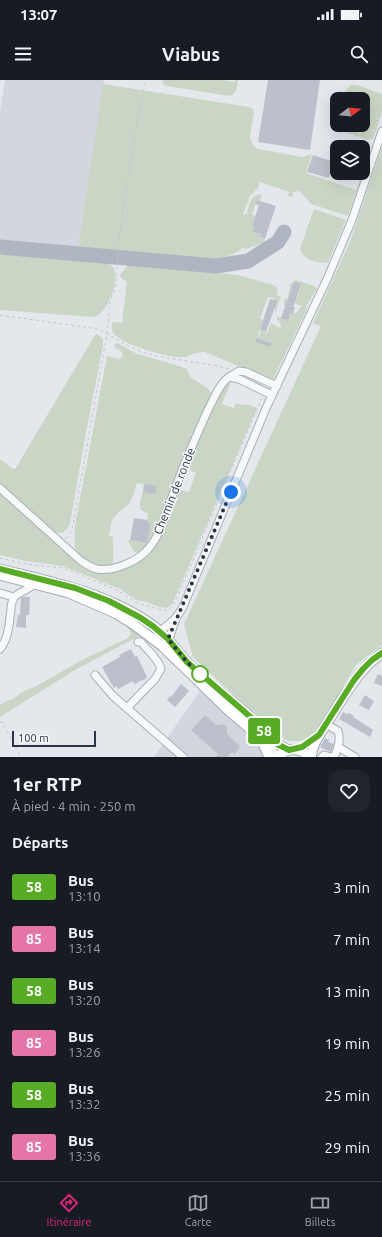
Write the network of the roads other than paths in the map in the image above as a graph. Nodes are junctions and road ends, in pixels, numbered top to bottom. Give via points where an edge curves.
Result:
1 (382, 131) edge
2 (229, 377) junction
3 (276, 386) junction
4 (272, 395) junction
5 (0, 488) edge
6 (0, 569) edge
7 (0, 572) edge
8 (0, 575) edge
9 (35, 581) junction
10 (0, 593) edge
11 (14, 597) junction
12 (176, 618) junction
13 (158, 635) junction
14 (138, 642) dead end
15 (166, 642) junction
16 (0, 649) edge
17 (382, 653) edge
18 (95, 675) dead end
19 (127, 708) junction
20 (326, 724) junction
21 (319, 735) junction
22 (338, 747) junction
23 (292, 749) junction
24 (183, 757) edge
25 (269, 757) edge
26 (277, 757) edge
27 (310, 757) edge
28 (322, 757) edge
29 (332, 757) edge
30 (355, 757) edge

1 - 3 street via 352,220
2 - 3 street via 239,371 246,372
2 - 4 street via 239,379
2 - 5 street, Chemin de ronde via 216,394 199,430 149,549 130,562 107,570 91,567 81,561
3 - 4 street
4 - 12 street
6 - 9 main road
7 - 9 street
8 - 9 main road
9 - 11 street via 27,590
9 - 13 main road via 115,613
9 - 13 main road via 75,588 109,601 141,618
10 - 11 street
11 - 16 street via 7,634
12 - 13 street
12 - 15 street
13 - 15 main road
14 - 19 street via 155,658 161,669 155,679
15 - 23 main road via 254,720 270,739
15 - 25 main road via 228,710 256,734
15 - 26 street via 188,666 255,725
17 - 20 main road via 354,680
18 - 19 street
19 - 24 street
20 - 21 main road
20 - 22 street via 338,731
21 - 23 main road via 307,744
21 - 27 main road
22 - 29 street
22 - 30 street
23 - 26 main road via 282,752
23 - 27 main road via 301,750
28 - 29 street via 324,754

